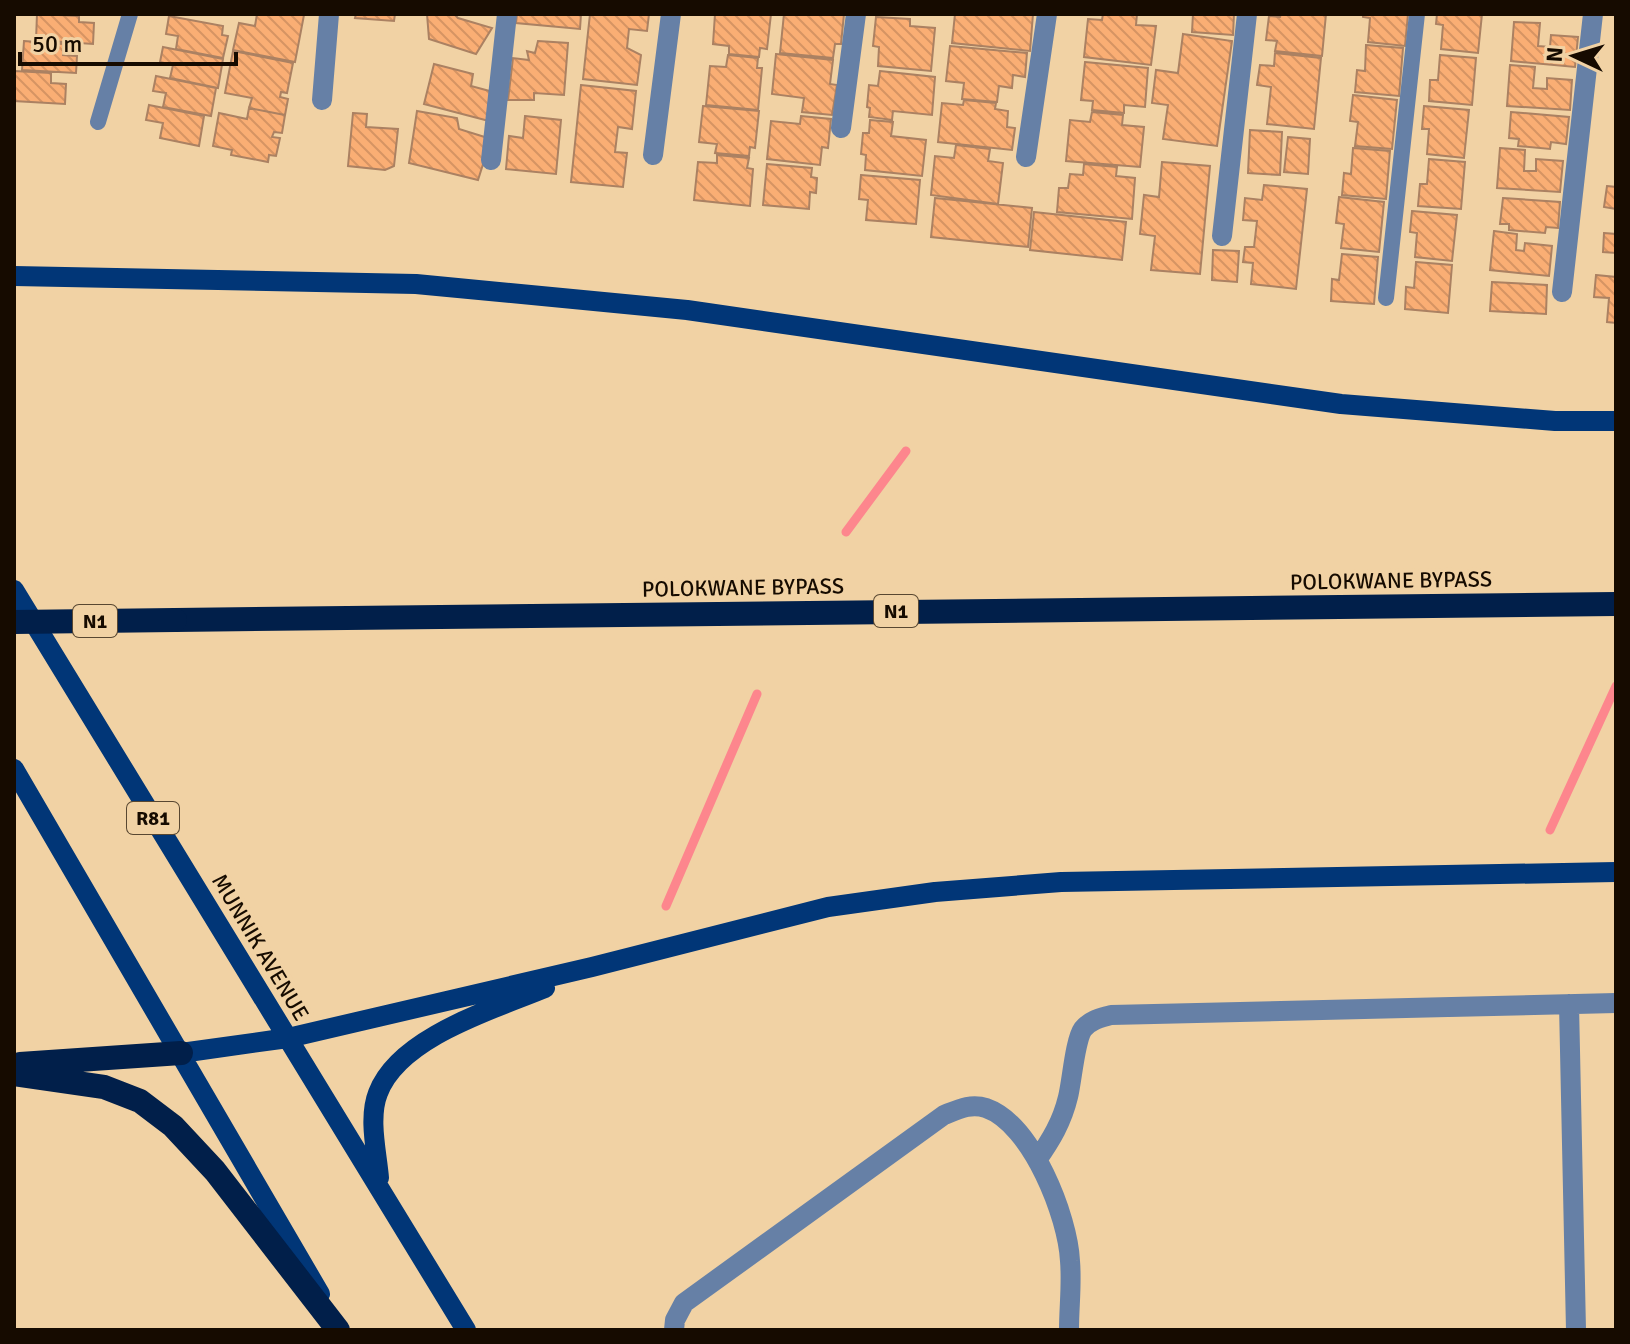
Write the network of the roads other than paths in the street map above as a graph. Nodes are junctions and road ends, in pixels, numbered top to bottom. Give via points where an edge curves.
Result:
1 (130, 14) edge
2 (329, 14) edge
3 (507, 14) edge
4 (671, 14) edge
5 (856, 14) edge
6 (1047, 14) edge
7 (1247, 14) edge
8 (1417, 14) edge
9 (1593, 14) edge
10 (322, 100) dead end
11 (98, 122) dead end
12 (841, 128) dead end
13 (653, 155) dead end
14 (1026, 157) dead end
15 (491, 160) dead end
16 (1222, 236) dead end
17 (14, 276) edge
18 (1562, 292) dead end
19 (1386, 298) dead end
20 (1616, 421) edge
21 (14, 590) edge
22 (1616, 604) edge
23 (14, 622) edge
24 (14, 769) edge
25 (1616, 872) edge
26 (592, 967) junction
27 (1616, 1003) edge
28 (1569, 1004) junction
29 (288, 1038) junction
30 (181, 1053) junction
31 (14, 1065) edge
32 (14, 1074) edge
33 (1037, 1160) junction
34 (380, 1184) junction
35 (340, 1330) edge
36 (466, 1330) edge
37 (674, 1330) edge
38 (1069, 1330) edge
39 (1576, 1330) edge

1 - 11 lane
2 - 10 street
3 - 15 street
4 - 13 street
5 - 12 street
6 - 14 street
7 - 16 street
8 - 19 lane
9 - 18 street
17 - 20 main road via 416,284 687,310 1341,404
21 - 29 main road, MUNNIK AVENUE / R81
22 - 23 highway, POLOKWANE BYPASS / N1, bridge
24 - 30 main road
25 - 26 main road via 1061,882 935,892 828,907
26 - 29 main road
26 - 34 main road via 454,1027 415,1048 390,1072 375,1110
27 - 28 street
28 - 33 street via 1111,1015 1093,1020 1078,1040 1058,1128
28 - 39 street
29 - 30 main road
29 - 34 main road, MUNNIK AVENUE / R81
30 - 31 highway
30 - 35 main road
32 - 35 highway via 104,1087 140,1101 173,1126
33 - 37 street via 1015,1129 985,1108 966,1106 944,1115 684,1303
33 - 38 street via 1059,1210 1070,1259
34 - 36 main road, MUNNIK AVENUE / R81

